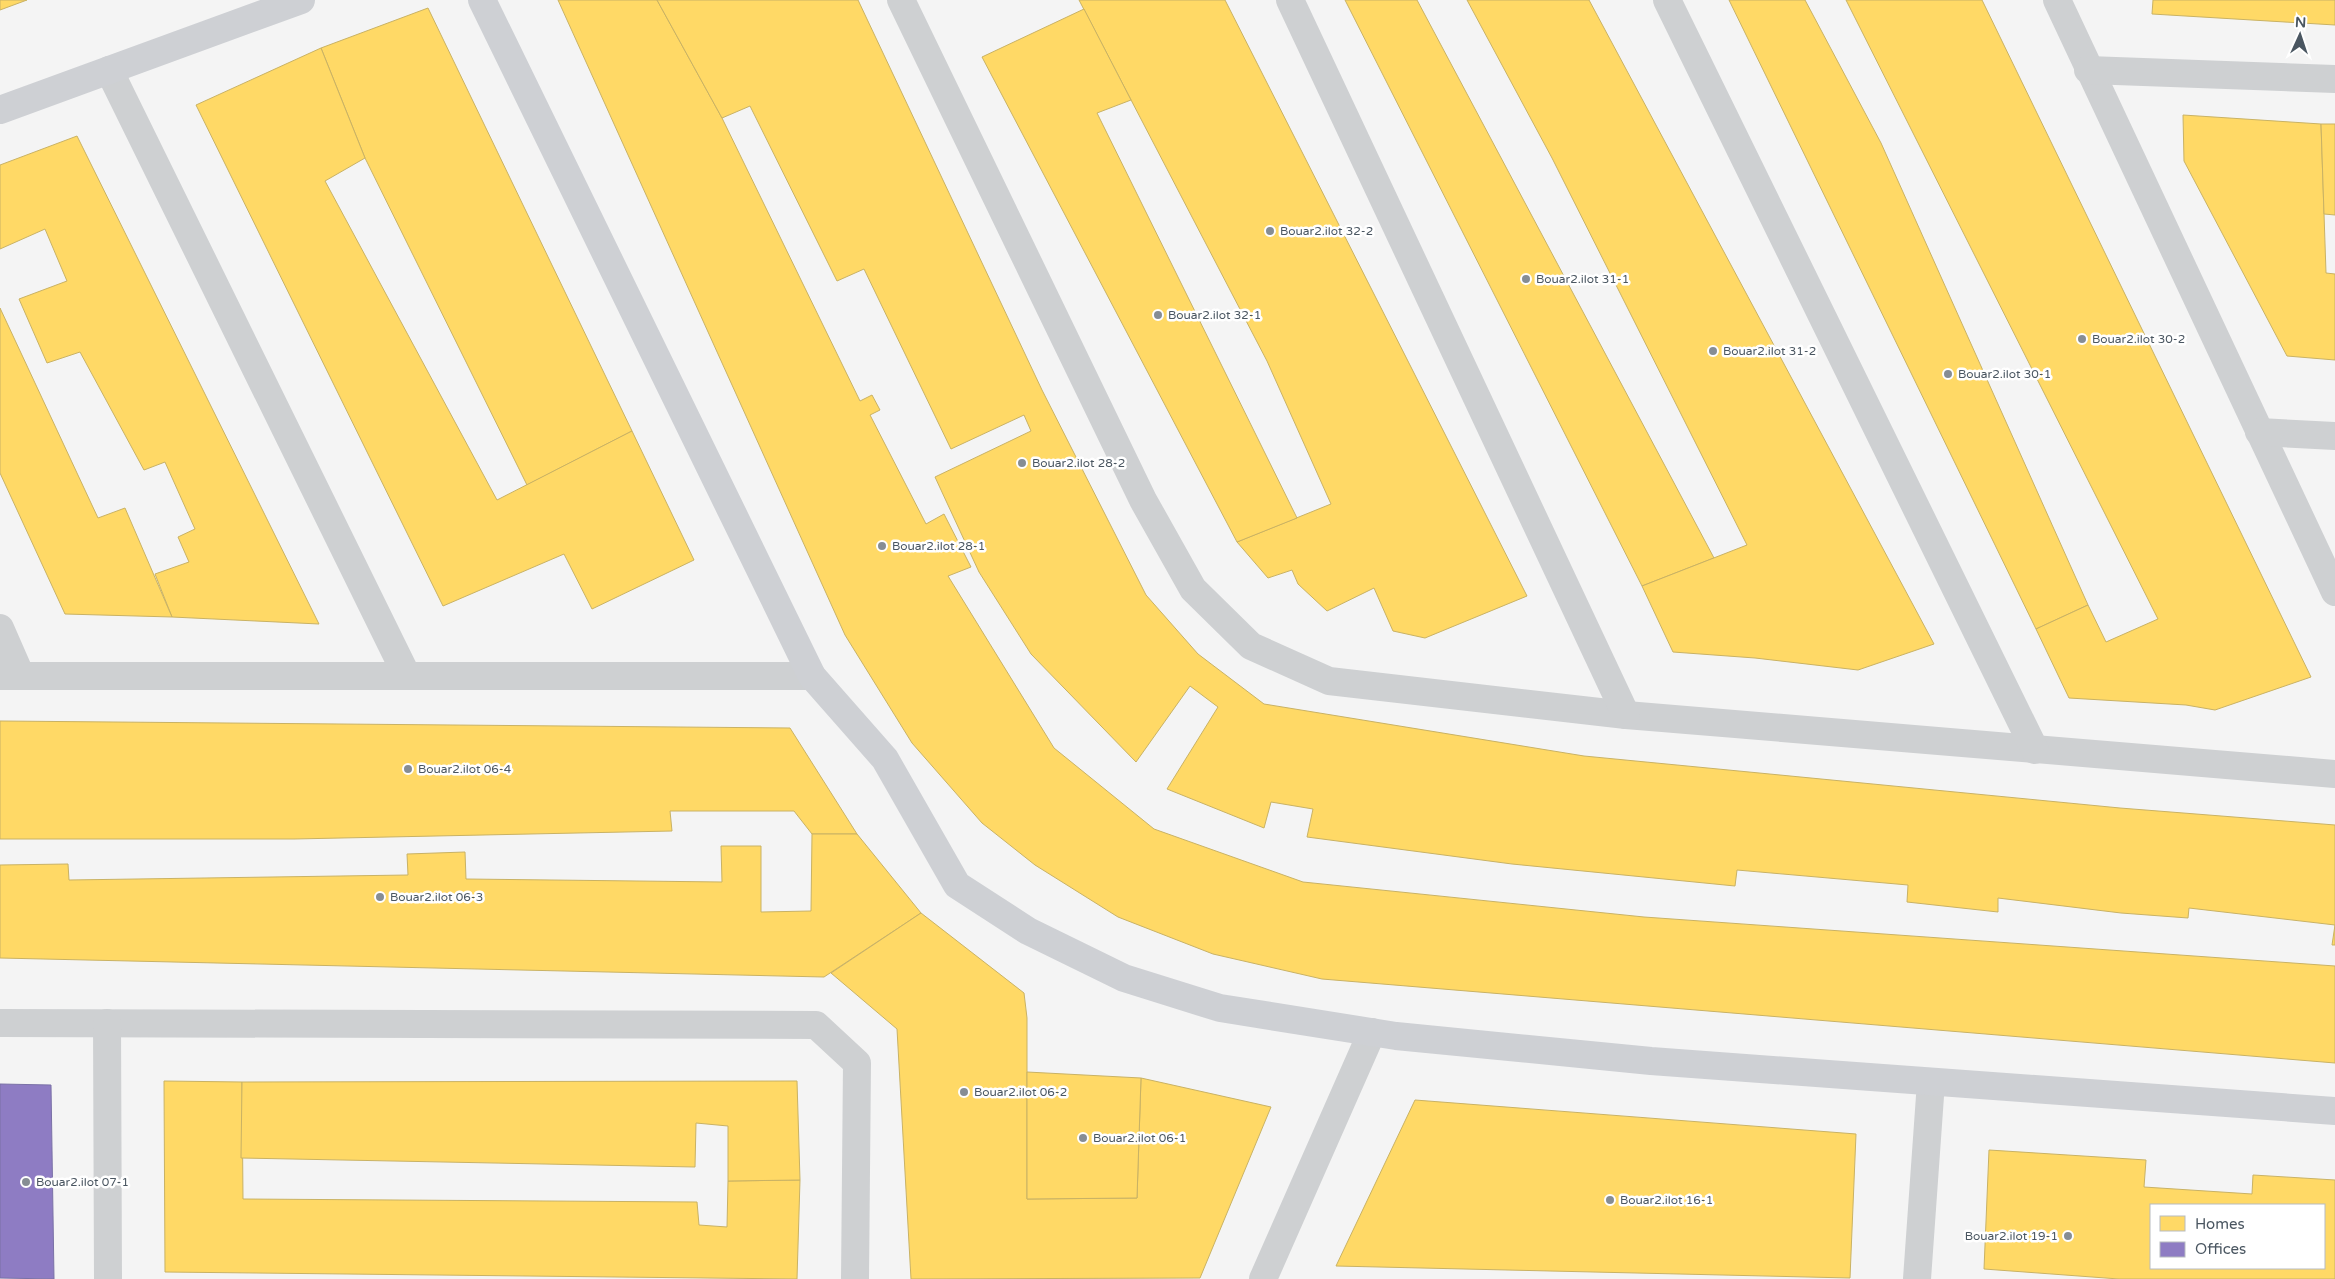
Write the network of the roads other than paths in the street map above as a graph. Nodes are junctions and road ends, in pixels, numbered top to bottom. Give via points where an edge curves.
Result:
1 (301, 0) edge
2 (482, 0) edge
3 (901, 0) edge
4 (1290, 0) edge
5 (1667, 0) edge
6 (2057, 0) edge
7 (109, 70) junction
8 (2088, 70) junction
9 (2335, 79) edge
10 (0, 110) edge
11 (2259, 432) junction
12 (2335, 436) edge
13 (2335, 592) edge
14 (0, 628) edge
15 (11, 676) edge
16 (407, 676) junction
17 (812, 676) junction
18 (1626, 714) junction
19 (2034, 750) junction
20 (2335, 774) edge
21 (0, 1023) edge
22 (107, 1024) junction
23 (1372, 1032) junction
24 (1931, 1082) junction
25 (2335, 1111) edge
26 (108, 1279) edge
27 (856, 1279) edge
28 (1263, 1279) edge
29 (1917, 1279) edge

1 - 7 street
2 - 17 street
3 - 18 street via 1143,500 1193,589 1251,646 1329,681
4 - 18 street
5 - 19 street
6 - 8 street
7 - 10 street
7 - 16 street
8 - 9 street
8 - 11 street
11 - 12 street
11 - 13 street
14 - 15 street
15 - 16 street
16 - 17 street
17 - 23 street via 885,759 957,885 1028,931 1124,978 1220,1008
18 - 19 street
19 - 20 street
21 - 22 street
22 - 26 street
22 - 27 street via 816,1025 857,1064
23 - 24 street via 1651,1061
23 - 28 street
24 - 25 street
24 - 29 street

